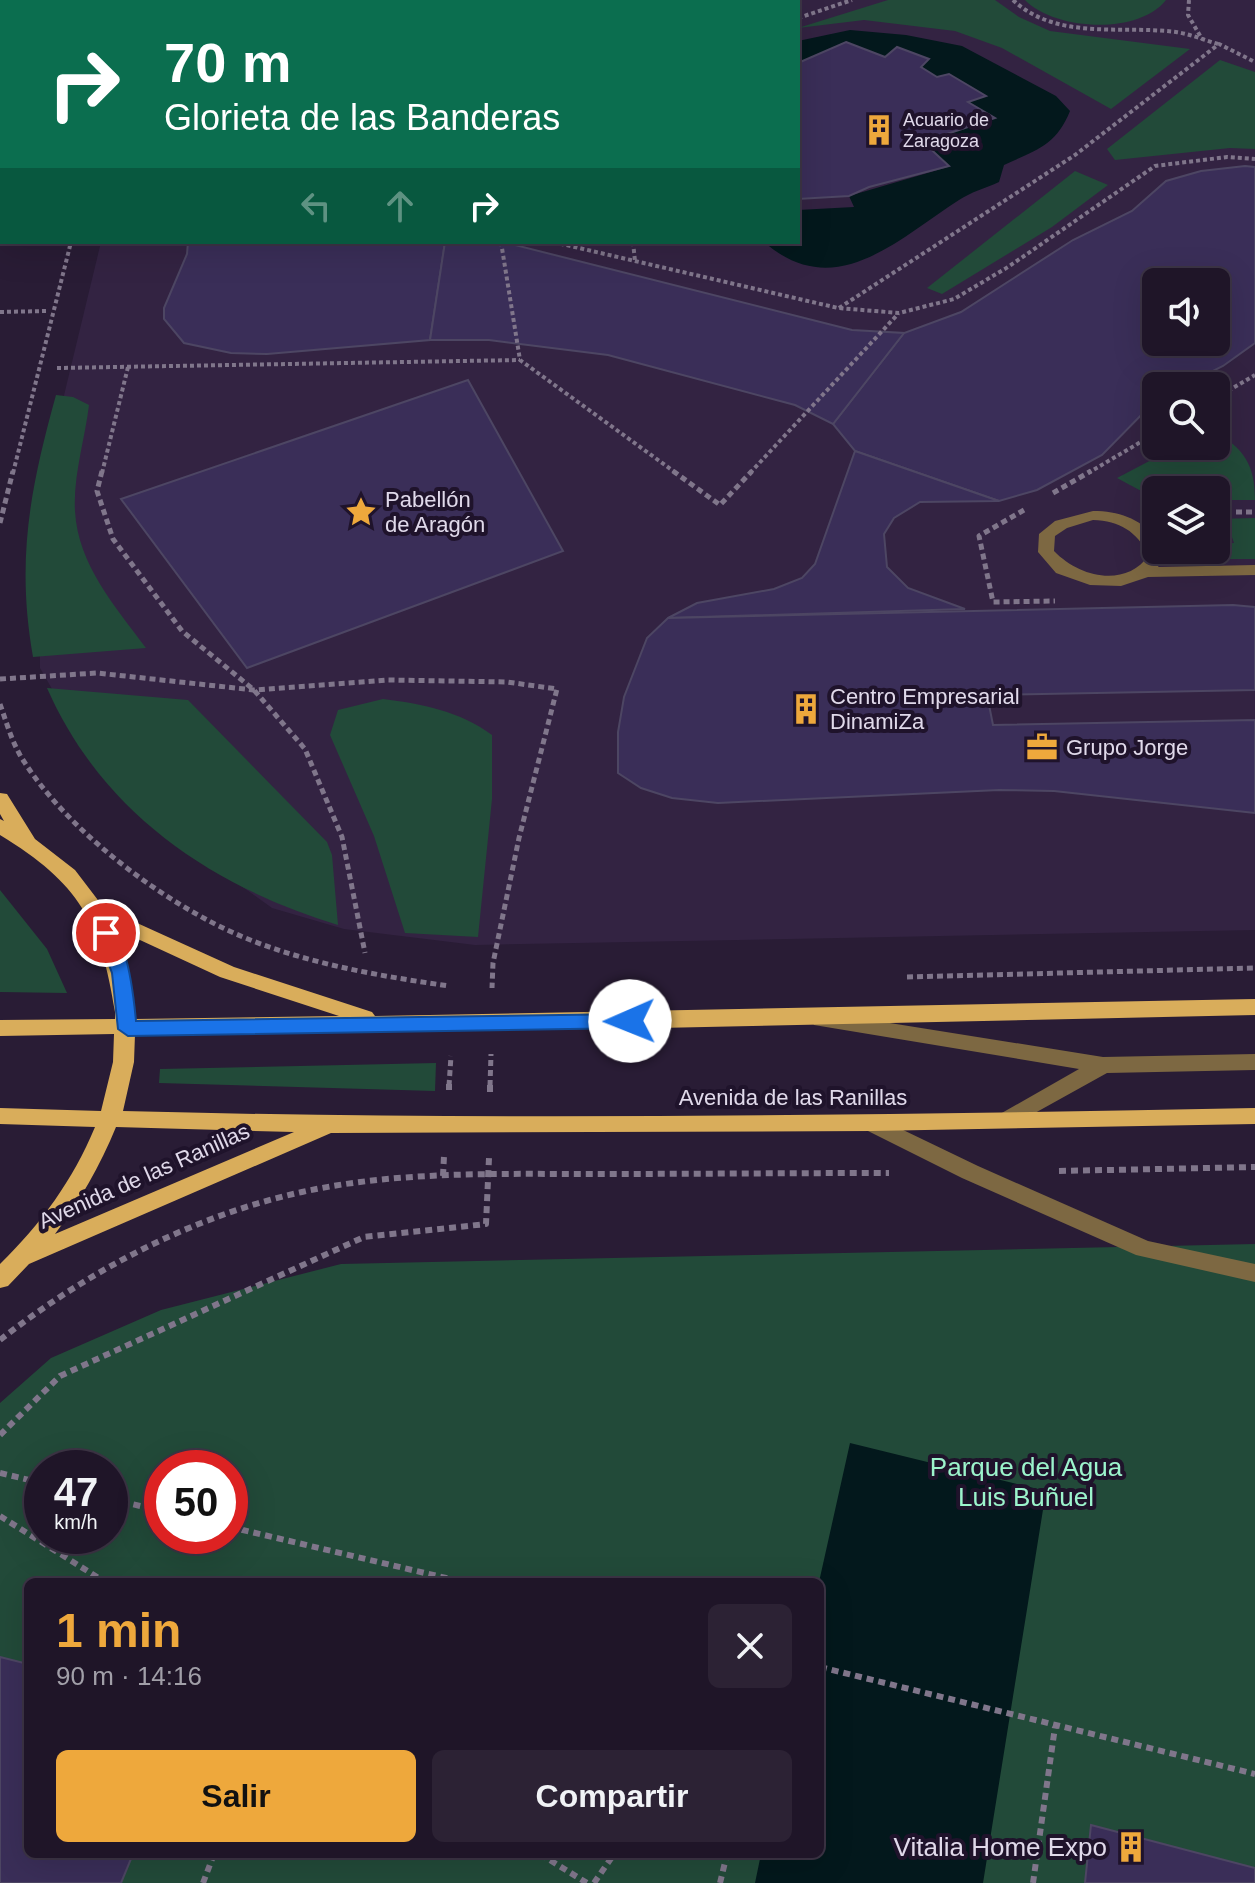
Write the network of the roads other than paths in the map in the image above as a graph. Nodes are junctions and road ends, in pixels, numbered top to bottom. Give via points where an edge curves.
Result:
1 (1255, 570) edge
2 (1146, 572) junction
3 (0, 799) edge
4 (0, 826) edge
5 (29, 843) junction
6 (98, 913) junction
7 (1255, 1007) edge
8 (801, 1016) junction
9 (388, 1024) junction
10 (0, 1028) edge
11 (128, 1029) junction
12 (1255, 1062) edge
13 (1103, 1065) junction
14 (0, 1116) edge
15 (1255, 1116) edge
16 (111, 1117) junction
17 (1008, 1120) junction
18 (872, 1123) junction
19 (332, 1125) junction
20 (22, 1259) junction
21 (1255, 1273) edge
22 (0, 1279) edge

1 - 2 lane
2 - 2 lane via 1158,555 1151,536 1127,521 1095,515 1065,519 1047,534 1046,552 1062,569 1090,580 1121,581
3 - 5 main road
4 - 5 main road
5 - 6 main road
6 - 9 main road via 227,972
6 - 11 main road via 122,973
7 - 8 main road
8 - 9 main road
8 - 13 lane
9 - 11 main road
10 - 11 main road
11 - 16 main road
12 - 13 lane
13 - 17 lane
14 - 16 main road, Avenida de las Ranillas
15 - 17 main road, Avenida de las Ranillas
16 - 19 main road, Avenida de las Ranillas
16 - 20 main road via 78,1187
17 - 18 main road, Avenida de las Ranillas
18 - 19 main road, Avenida de las Ranillas
18 - 21 lane via 1144,1249
19 - 20 main road, Avenida de las Ranillas
20 - 22 main road

